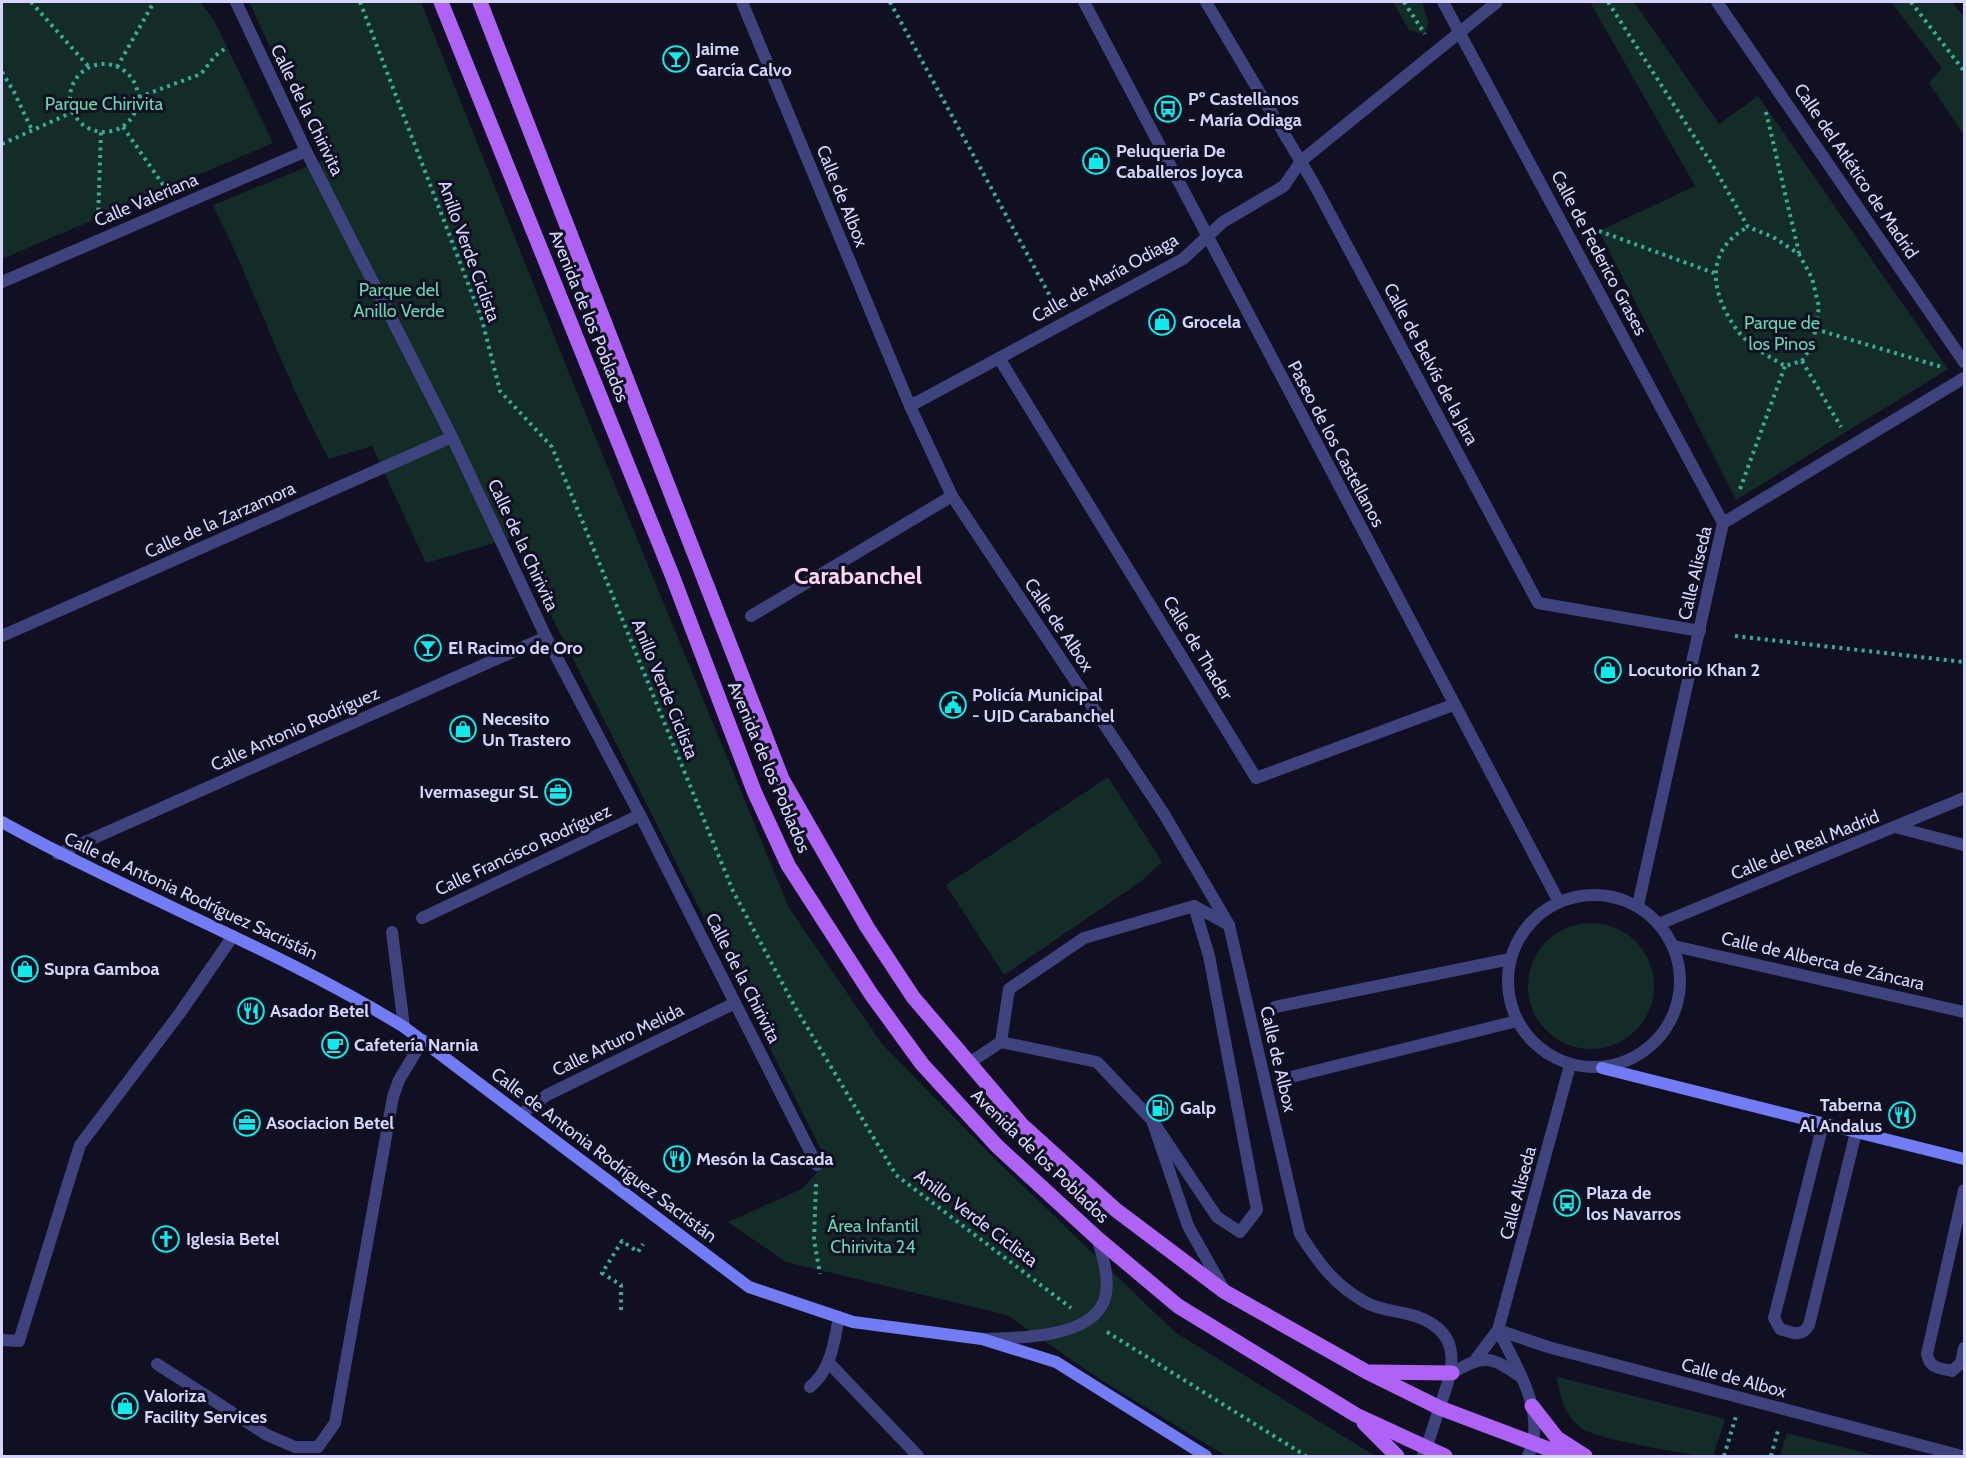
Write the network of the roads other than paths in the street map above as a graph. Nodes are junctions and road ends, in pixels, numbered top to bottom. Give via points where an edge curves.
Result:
1 (236, 2) edge
2 (441, 2) edge
3 (480, 2) edge
4 (742, 2) edge
5 (1084, 2) edge
6 (1206, 2) edge
7 (1443, 2) edge
8 (1497, 2) edge
9 (1717, 2) edge
10 (1459, 32) junction
11 (306, 151) junction
12 (1301, 161) junction
13 (1206, 237) junction
14 (2, 282) edge
15 (999, 358) junction
16 (1965, 362) edge
17 (1965, 378) edge
18 (910, 406) junction
19 (452, 437) junction
20 (952, 496) junction
21 (1723, 523) junction
22 (751, 616) dead end
23 (1700, 632) junction
24 (2, 636) edge
25 (546, 637) junction
26 (1453, 705) junction
27 (1965, 798) edge
28 (640, 815) junction
29 (2, 822) edge
30 (1895, 827) junction
31 (1965, 845) edge
32 (58, 854) junction
33 (1559, 902) junction
34 (1638, 905) junction
35 (1194, 906) junction
36 (422, 918) dead end
37 (1659, 924) junction
38 (1229, 925) junction
39 (392, 932) dead end
40 (233, 936) junction
41 (1674, 946) junction
42 (1510, 959) junction
43 (735, 1003) junction
44 (1275, 1006) dead end
45 (1965, 1012) edge
46 (1517, 1021) junction
47 (404, 1027) junction
48 (423, 1040) junction
49 (1001, 1042) junction
50 (969, 1063) junction
51 (1570, 1065) junction
52 (1602, 1068) junction
53 (1291, 1077) dead end
54 (520, 1115) junction
55 (1152, 1120) junction
56 (1823, 1124) junction
57 (1856, 1132) junction
58 (1965, 1159) edge
59 (817, 1165) road end
60 (1965, 1190) edge
61 (1096, 1238) junction
62 (1226, 1292) junction
63 (839, 1317) junction
64 (1498, 1330) junction
65 (982, 1339) junction
66 (2, 1340) edge
67 (1965, 1348) edge
68 (1476, 1359) junction
69 (829, 1363) junction
70 (157, 1364) dead end
71 (1367, 1372) junction
72 (1452, 1372) junction
73 (1522, 1377) junction
74 (810, 1387) dead end
75 (1532, 1406) junction
76 (1440, 1408) junction
77 (1356, 1415) junction
78 (1531, 1451) edge
79 (1425, 1453) edge
80 (918, 1456) edge
81 (1206, 1456) edge
82 (1397, 1456) edge
83 (1445, 1456) edge
84 (1567, 1456) edge
85 (1584, 1456) edge
86 (1962, 1456) edge

1 - 11 street, Calle de la Chirivita
2 - 61 main road, Avenida de los Poblados via 672,575 754,791 788,865 922,1065 997,1146
3 - 50 main road, Avenida de los Poblados via 782,779 867,927 913,997
4 - 18 street, Calle de Albox
5 - 13 street, Paseo de los Castellanos
6 - 12 street, Calle de Belvís de la Jara
7 - 10 street, Calle de Federico Grases
8 - 10 street, Calle de María Odiaga
9 - 16 street, Calle del Atlético de Madrid
10 - 12 street, Calle de María Odiaga
10 - 21 street, Calle de Federico Grases
11 - 14 street, Calle Valeriana
11 - 19 street, Calle de la Chirivita
12 - 13 street, Calle de María Odiaga via 1284,186 1223,222
12 - 23 street, Calle de Belvís de la Jara via 1538,603
13 - 15 street, Calle de María Odiaga via 1183,259
13 - 26 street, Paseo de los Castellanos
15 - 18 street, Calle de María Odiaga
15 - 26 street, Calle de Thader via 1256,778
17 - 21 street, Calle Aliseda
18 - 20 street, Calle de Albox
19 - 24 street, Calle de la Zarzamora
19 - 25 street, Calle de la Chirivita
20 - 22 street
20 - 38 street, Calle de Albox via 1164,814
21 - 23 street, Calle Aliseda
23 - 34 street, Calle Aliseda
25 - 28 street, Calle de la Chirivita
25 - 32 street, Calle Antonio Rodríguez
26 - 33 street, Paseo de los Castellanos
27 - 30 street, Calle del Real Madrid
28 - 36 street, Calle Francisco Rodríguez
28 - 43 street, Calle de la Chirivita
29 - 32 street, Calle de Antonia Rodríguez Sacristán
30 - 31 street
30 - 37 street, Calle del Real Madrid
32 - 40 street, Calle de Antonia Rodríguez Sacristán
33 - 34 street via 1583,896 1608,896
33 - 42 street via 1537,916 1521,935
34 - 37 street
35 - 38 street
35 - 49 street via 1084,938 1010,989
35 - 55 street via 1209,956 1257,1210 1240,1232 1217,1217
37 - 41 street
38 - 72 street, Calle de Albox via 1300,1234 1325,1273 1366,1303 1435,1325 1446,1338
39 - 47 street
40 - 47 street, Calle de Antonia Rodríguez Sacristán via 347,992
40 - 66 street via 80,1144 19,1341
41 - 45 street, Calle de Alberca de Záncara
41 - 52 street via 1681,973 1680,991 1669,1026 1644,1052
42 - 44 street
42 - 46 street via 1508,990
43 - 54 street, Calle Arturo Melida via 547,1095
43 - 59 street, Calle de la Chirivita
46 - 51 street via 1530,1040 1548,1055
46 - 53 street
47 - 48 street, Calle de Antonia Rodríguez Sacristán
48 - 54 street, Calle de Antonia Rodríguez Sacristán
48 - 70 street via 393,1097 335,1423 318,1447 295,1447 267,1435
49 - 50 street
49 - 55 street via 1097,1062
50 - 62 main road, Avenida de los Poblados via 1022,1125 1116,1210
51 - 52 street
51 - 64 street, Calle Aliseda
52 - 56 street
54 - 63 street, Calle de Antonia Rodríguez Sacristán via 749,1287
55 - 62 street via 1188,1226
56 - 57 street
56 - 57 street via 1774,1317 1780,1329 1797,1335 1809,1325
57 - 58 street
60 - 67 street via 1928,1362 1952,1371 1961,1363
61 - 65 street via 1106,1268 1104,1302 1087,1320 1070,1330 1039,1336
61 - 77 main road, Avenida de los Poblados via 1178,1306
62 - 71 main road, Avenida de los Poblados
63 - 65 street, Calle de Antonia Rodríguez Sacristán
63 - 69 street
64 - 68 street, Calle Aliseda
64 - 73 street
64 - 86 street, Calle de Albox via 1560,1350
65 - 81 street, Calle de Antonia Rodríguez Sacristán via 1056,1362
68 - 72 street
68 - 73 street via 1498,1360
69 - 74 street via 819,1381
69 - 80 street
71 - 72 main road
71 - 76 main road, Avenida de los Poblados
72 - 76 street
73 - 75 street
75 - 78 street
75 - 85 main road via 1557,1438
76 - 78 main road, Avenida de los Poblados
76 - 79 street
77 - 79 main road, Avenida de los Poblados
77 - 82 main road
78 - 84 main road, Avenida de los Poblados
79 - 83 main road, Avenida de los Poblados

